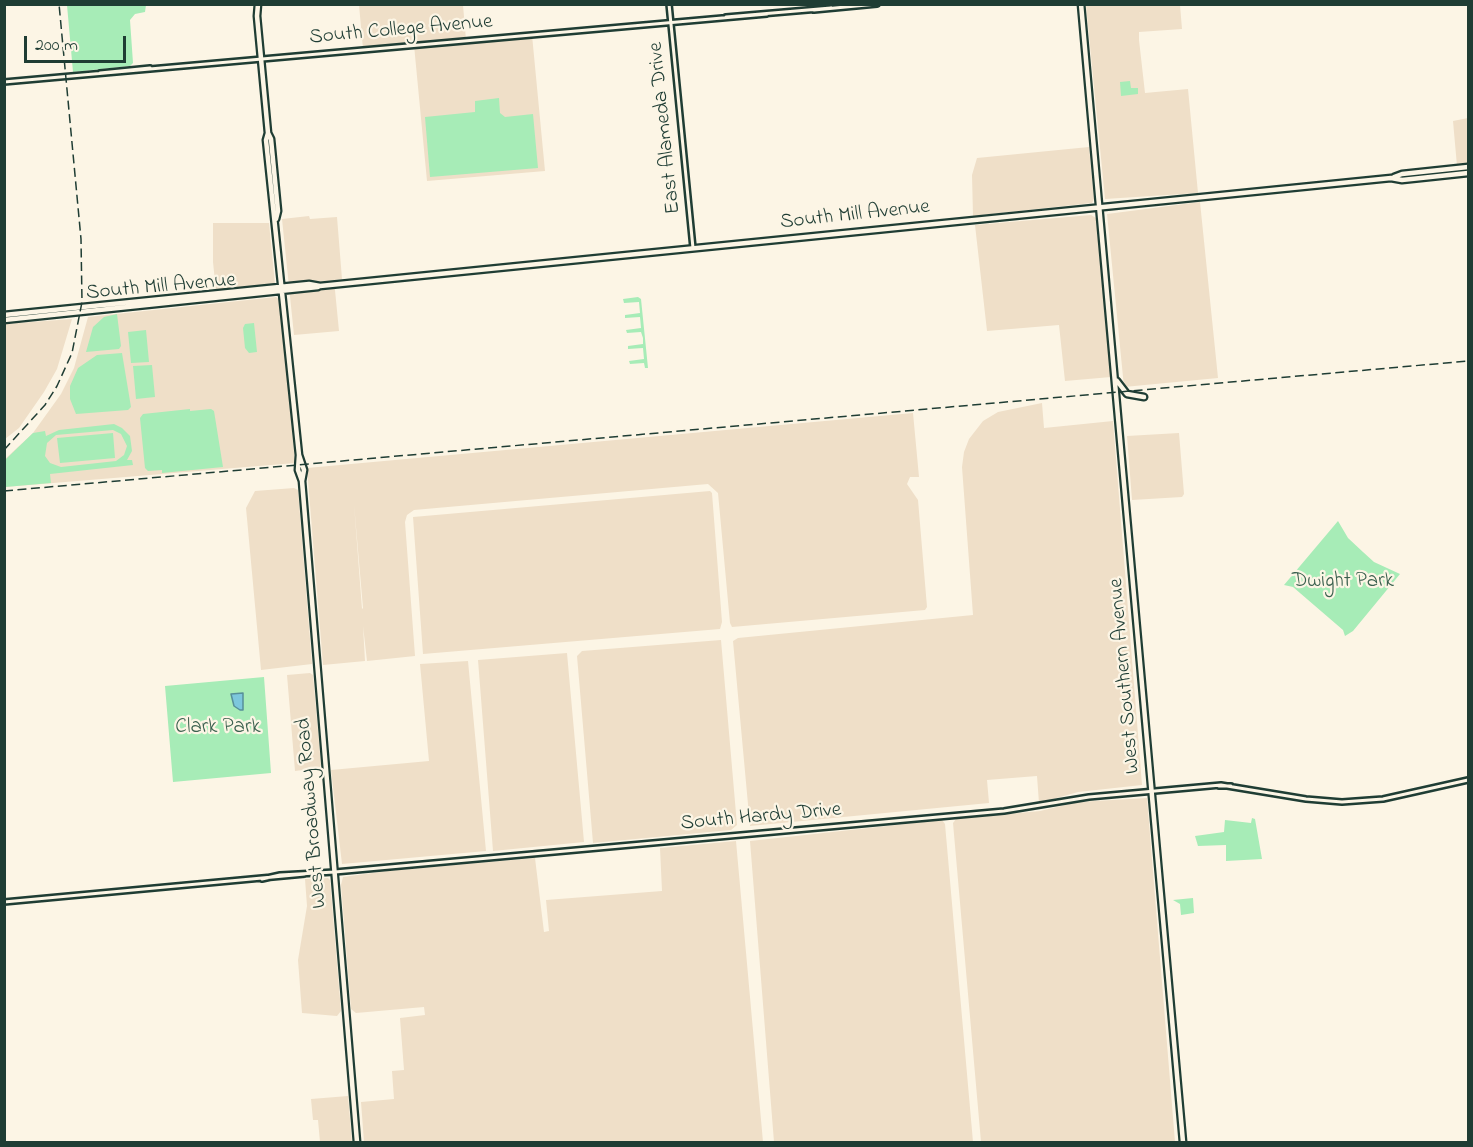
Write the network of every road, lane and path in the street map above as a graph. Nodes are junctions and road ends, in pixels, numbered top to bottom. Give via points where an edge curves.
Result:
1 (253, 4) edge
2 (258, 4) edge
3 (669, 4) edge
4 (877, 4) edge
5 (1081, 4) edge
6 (256, 16) junction
7 (671, 23) junction
8 (261, 58) junction
9 (4, 82) edge
10 (1468, 167) edge
11 (1468, 174) edge
12 (1393, 178) junction
13 (1101, 207) junction
14 (693, 248) junction
15 (283, 290) junction
16 (4, 315) edge
17 (4, 320) edge
18 (1116, 381) junction
19 (1144, 398) dead end
20 (1468, 780) edge
21 (1152, 792) junction
22 (335, 872) junction
23 (4, 902) edge
24 (357, 1143) edge
25 (1183, 1143) edge

1 - 6 main road
2 - 6 main road
3 - 7 street, East Alameda Drive
4 - 7 street, South College Avenue
5 - 13 main road, West Southern Avenue
6 - 8 main road, West Broadway Road
7 - 8 street, South College Avenue
7 - 14 street, East Alameda Drive
8 - 9 street, South College Avenue
8 - 15 main road, West Broadway Road
10 - 12 main road, South Mill Avenue
11 - 12 main road, South Mill Avenue
12 - 13 main road, South Mill Avenue
13 - 14 main road, South Mill Avenue
13 - 18 main road, West Southern Avenue
14 - 15 main road, South Mill Avenue
15 - 16 main road, South Mill Avenue
15 - 17 main road, South Mill Avenue
15 - 22 main road, West Broadway Road
18 - 19 main road via 1127,394
18 - 21 main road, West Southern Avenue
20 - 21 street, South Hardy Drive via 1383,799 1342,802 1232,786
21 - 22 street, South Hardy Drive via 1089,797 1004,812
21 - 25 main road, West Southern Avenue
22 - 23 street, South Hardy Drive
22 - 24 main road, West Broadway Road

